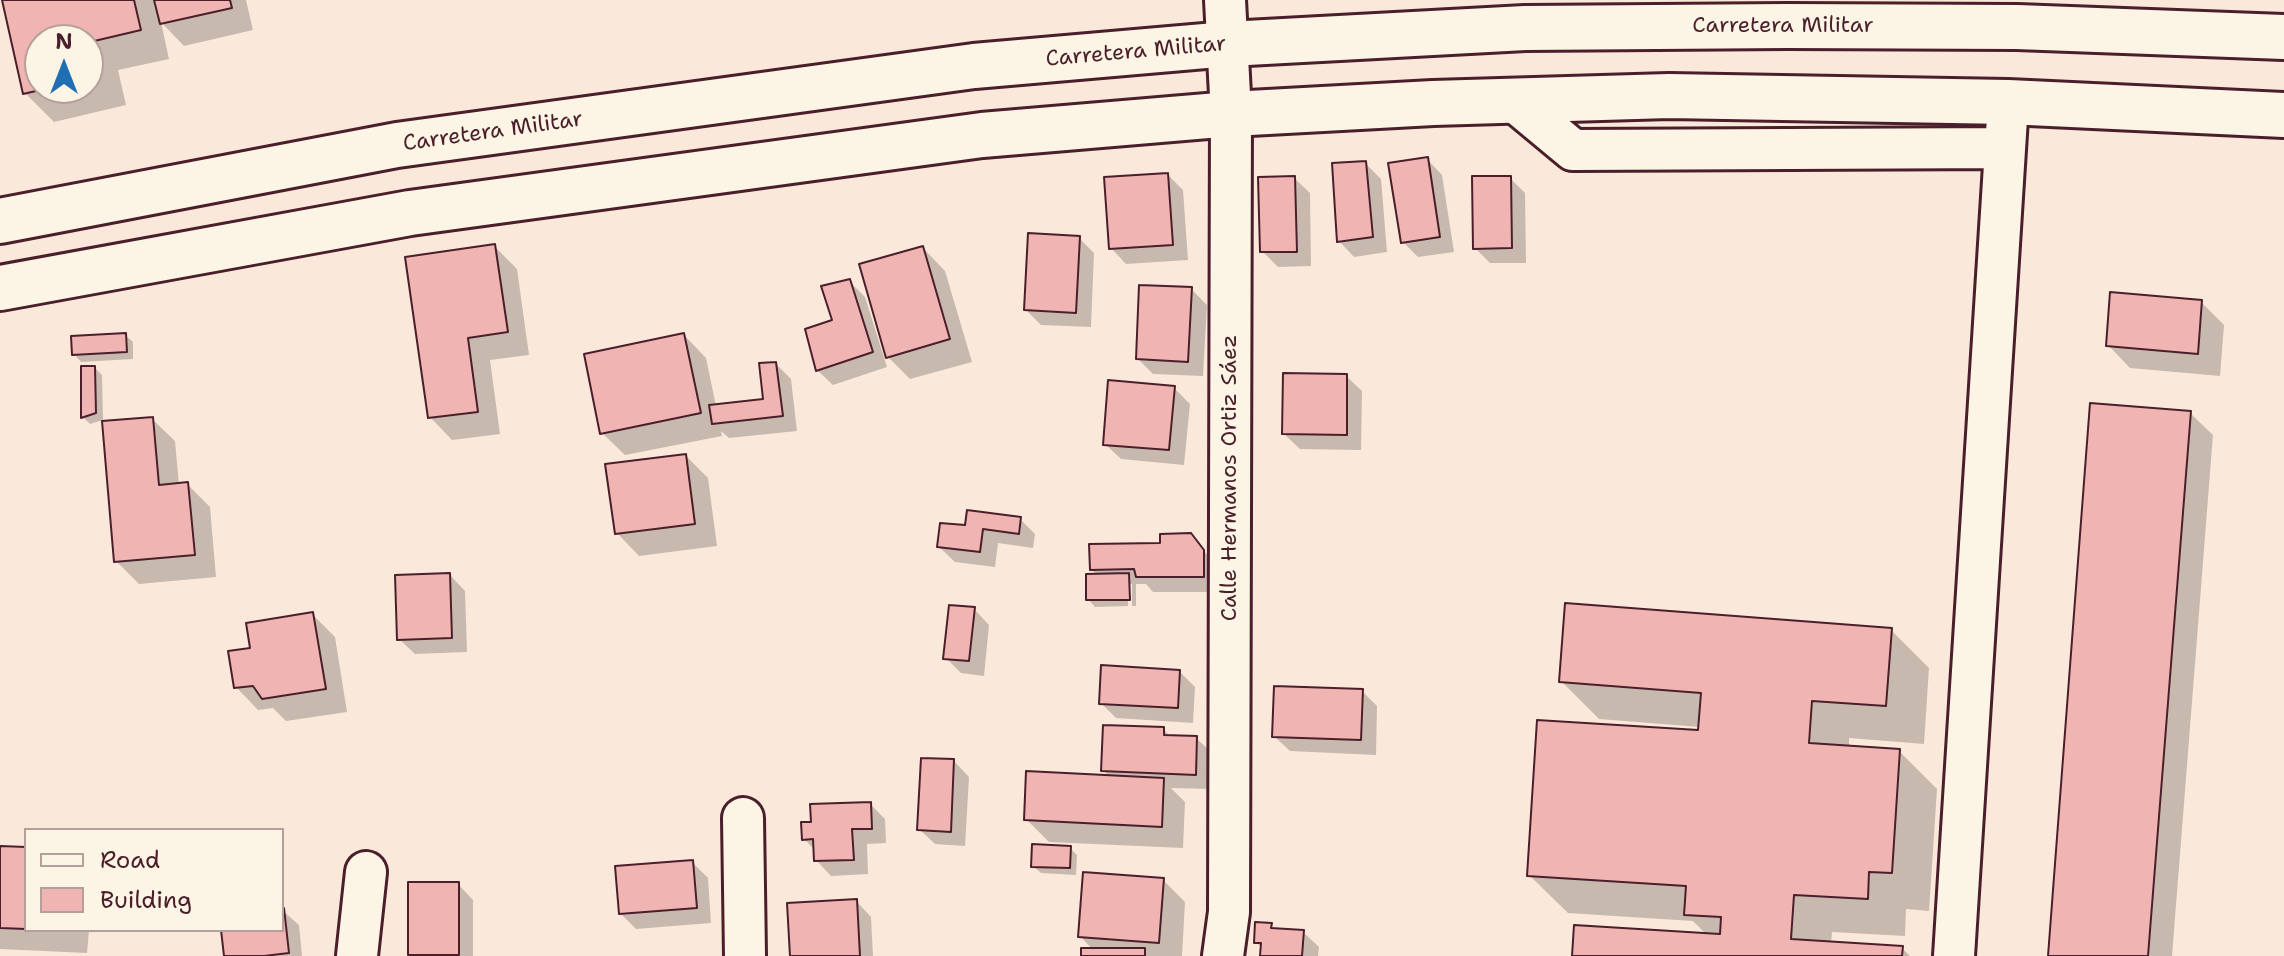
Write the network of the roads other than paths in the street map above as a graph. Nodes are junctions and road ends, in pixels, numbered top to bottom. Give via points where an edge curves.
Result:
1 (1225, 0) edge
2 (1525, 14) edge
3 (2279, 35) edge
4 (1228, 44) junction
5 (1514, 101) junction
6 (2008, 102) junction
7 (1231, 114) junction
8 (2284, 115) edge
9 (2005, 148) junction
10 (0, 221) edge
11 (0, 288) edge
12 (743, 818) dead end
13 (366, 872) dead end
14 (357, 956) edge
15 (745, 956) edge
16 (1223, 956) edge
17 (1954, 956) edge

1 - 4 street, Calle Hermanos Ortiz Sáez
2 - 3 main road, Carretera Militar via 1787,26
2 - 4 main road, Carretera Militar
4 - 7 street, Calle Hermanos Ortiz Sáez
4 - 10 main road, Carretera Militar via 974,66 397,145
5 - 6 main road via 1669,96
5 - 7 main road
5 - 9 street via 1573,150
6 - 8 main road
6 - 9 street
7 - 11 main road via 982,135 426,211
7 - 16 street, Calle Hermanos Ortiz Sáez via 1229,912
9 - 17 street
12 - 15 street
13 - 14 street

